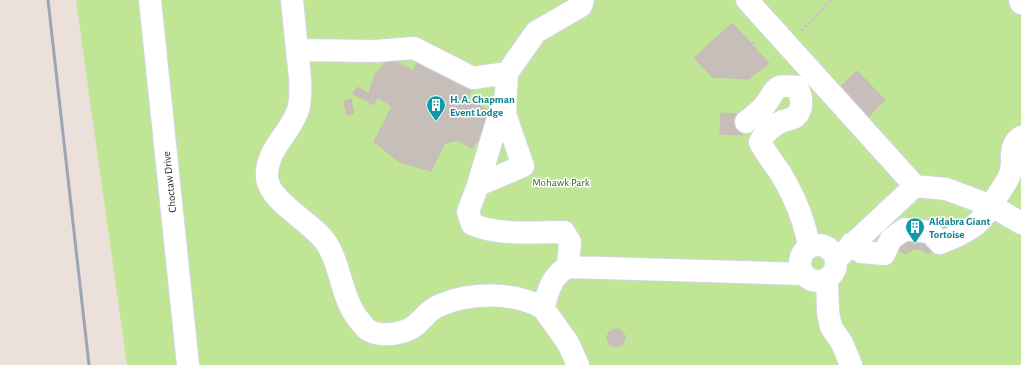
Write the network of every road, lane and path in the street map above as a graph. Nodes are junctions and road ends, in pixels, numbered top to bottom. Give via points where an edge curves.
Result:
1 (150, 0) edge
2 (292, 0) edge
3 (583, 0) edge
4 (747, 0) edge
5 (832, 0) edge
6 (1020, 0) edge
7 (1021, 3) edge
8 (787, 44) junction
9 (297, 50) junction
10 (507, 82) junction
11 (746, 122) dead end
12 (1021, 137) edge
13 (478, 185) junction
14 (915, 186) junction
15 (992, 206) junction
16 (1021, 223) edge
17 (809, 246) junction
18 (844, 252) junction
19 (568, 267) junction
20 (802, 274) junction
21 (827, 280) junction
22 (543, 308) junction
23 (188, 365) edge
24 (578, 365) edge
25 (851, 365) edge

1 - 23 street, Choctaw Drive
2 - 9 street
3 - 10 street via 581,6 536,32
4 - 8 street
5 - 8 path
6 - 7 street
8 - 14 street
9 - 10 street via 375,51 414,48 472,78
9 - 22 street via 301,86 298,109 270,159 267,178 273,193 327,243 356,316 368,330 396,334 416,325 428,311 463,298 520,298
10 - 13 street
10 - 13 street via 505,114 524,166
11 - 17 street via 765,105 774,89 784,86 797,87 801,95 801,108 795,117 779,122 765,133 760,142 794,197
12 - 15 street via 1012,148 1010,174
13 - 19 street via 468,212 472,224 502,231 564,232 570,242
14 - 15 street via 946,189
14 - 18 street
15 - 16 street
15 - 18 street via 984,219 966,232 940,243 930,232 905,229 890,239 884,254
17 - 18 street via 817,244 832,251
17 - 20 street via 799,259
18 - 21 street via 833,274
19 - 20 street
19 - 22 street via 558,272
20 - 21 street via 813,282
21 - 25 street via 831,327 842,343
22 - 24 street via 568,343

